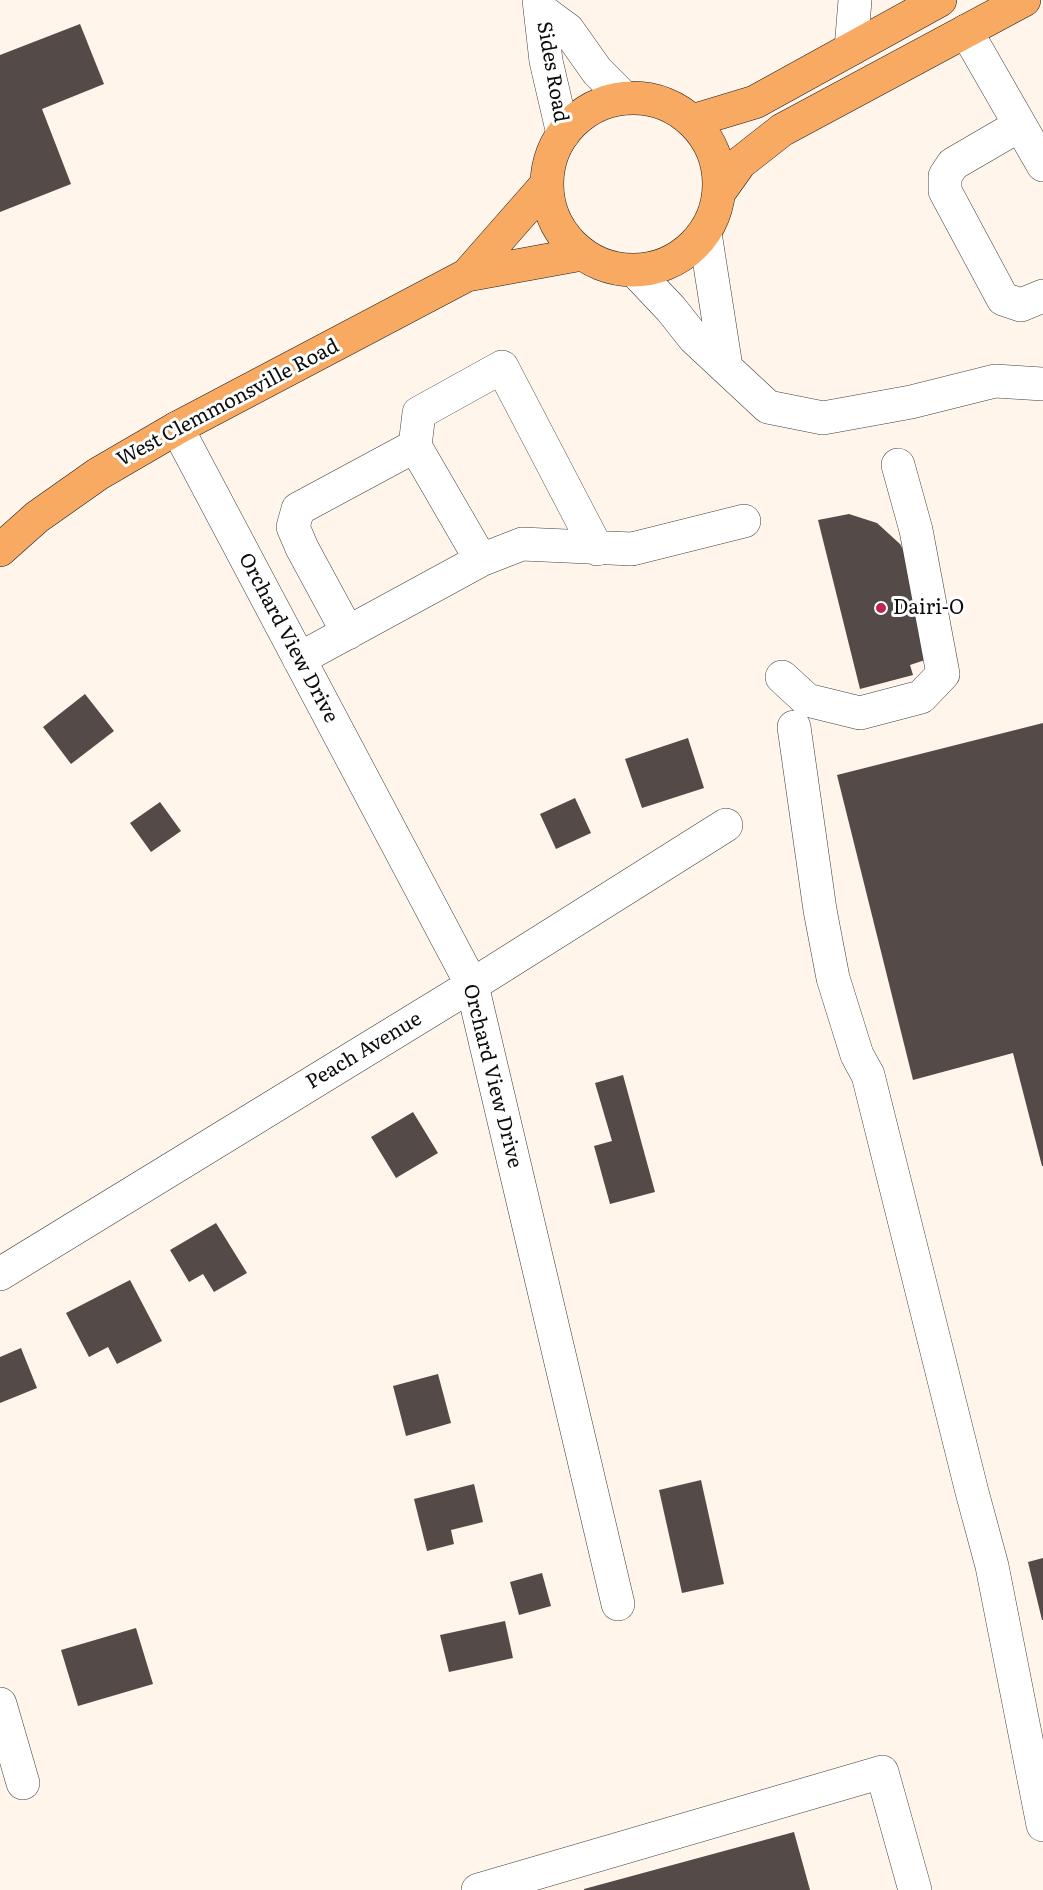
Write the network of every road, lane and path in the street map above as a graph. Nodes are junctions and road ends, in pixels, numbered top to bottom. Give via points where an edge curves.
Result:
1 (855, 0) edge
2 (940, 0) edge
3 (1024, 0) edge
4 (540, 5) edge
5 (966, 31) junction
6 (851, 49) junction
7 (624, 98) junction
8 (692, 121) junction
9 (1020, 125) junction
10 (563, 134) junction
11 (1043, 165) edge
12 (546, 185) junction
13 (720, 191) junction
14 (705, 233) junction
15 (582, 254) junction
16 (635, 271) junction
17 (468, 275) junction
18 (1043, 296) edge
19 (726, 367) junction
20 (1043, 384) edge
21 (177, 428) junction
22 (415, 446) junction
23 (898, 465) dead end
24 (744, 521) dead end
25 (597, 549) junction
26 (0, 550) edge
27 (481, 560) junction
28 (348, 633) junction
29 (299, 659) junction
30 (782, 677) dead end
31 (794, 727) dead end
32 (726, 825) dead end
33 (472, 985) junction
34 (0, 1274) edge
35 (618, 1604) dead end
36 (0, 1704) edge
37 (23, 1783) dead end
38 (1043, 1826) edge
39 (478, 1890) edge
40 (915, 1890) edge

1 - 6 street
2 - 6 main road
3 - 5 main road
4 - 7 street, Sides Road via 568,30 597,71
4 - 10 street, Sides Road via 545,55
5 - 9 street
5 - 13 main road via 782,130 740,163
6 - 8 main road via 754,102
7 - 8 main road via 666,104
7 - 10 main road via 584,113
8 - 13 main road via 712,148 719,169
9 - 11 street
9 - 18 street via 952,164 945,176 945,191 1004,299 1021,305
10 - 12 main road via 549,165
12 - 15 main road via 557,226
12 - 17 main road, West Clemmonsville Road
13 - 14 main road via 716,213
14 - 16 main road via 672,262
14 - 19 street
15 - 16 main road via 598,264
15 - 17 main road, West Clemmonsville Road
16 - 19 street via 694,338
17 - 21 main road, West Clemmonsville Road
19 - 20 street via 768,407 823,418 995,381
21 - 26 main road, West Clemmonsville Road via 98,474
21 - 29 street, Orchard View Drive
22 - 25 street via 419,413 502,368
22 - 27 street
22 - 28 street via 298,509 293,527
23 - 30 street via 916,530 943,674 921,698 860,713 807,700
24 - 25 street via 632,549
25 - 27 street via 522,544
27 - 28 street
28 - 29 street
29 - 33 street, Orchard View Drive
31 - 38 street via 833,978 867,1075 992,1566
32 - 33 street, Peach Avenue
33 - 34 street, Peach Avenue
33 - 35 street, Orchard View Drive
36 - 37 street
39 - 40 street via 882,1772

